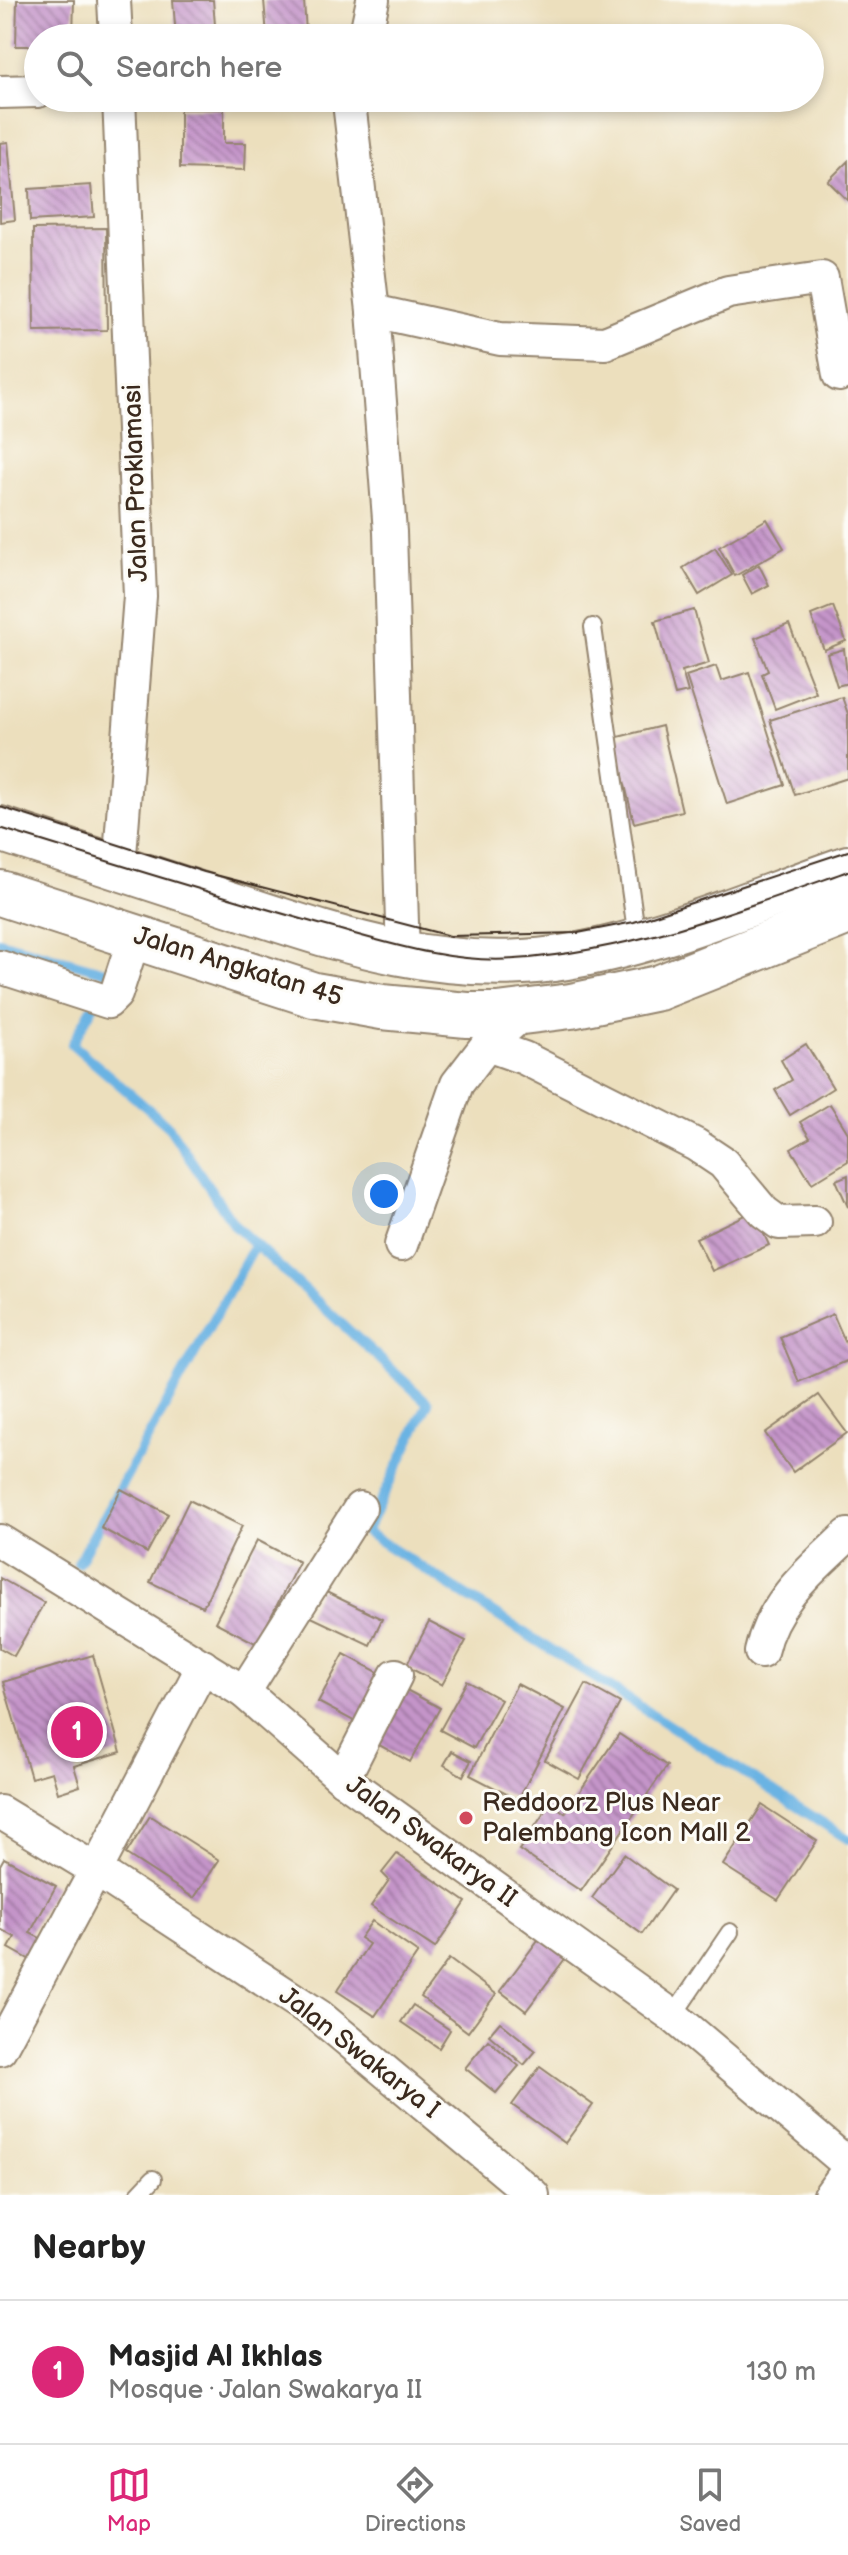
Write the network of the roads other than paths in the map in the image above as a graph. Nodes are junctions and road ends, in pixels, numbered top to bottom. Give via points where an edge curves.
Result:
1 (114, 0) edge
2 (373, 0) edge
3 (115, 24) edge
4 (368, 24) edge
5 (24, 91) edge
6 (0, 92) edge
7 (120, 112) edge
8 (350, 112) edge
9 (373, 311) junction
10 (839, 375) dead end
11 (593, 627) dead end
12 (0, 829) edge
13 (119, 868) junction
14 (848, 868) edge
15 (0, 893) edge
16 (848, 912) edge
17 (135, 935) junction
18 (335, 938) junction
19 (637, 941) junction
20 (403, 956) junction
21 (0, 967) edge
22 (314, 995) junction
23 (527, 1010) junction
24 (487, 1045) junction
25 (815, 1222) dead end
26 (401, 1245) dead end
27 (360, 1508) dead end
28 (848, 1535) edge
29 (0, 1541) edge
30 (761, 1652) dead end
31 (203, 1666) junction
32 (396, 1675) dead end
33 (244, 1692) junction
34 (343, 1779) junction
35 (0, 1812) edge
36 (96, 1870) junction
37 (730, 1932) dead end
38 (673, 2016) junction
39 (0, 2049) edge
40 (848, 2164) edge
41 (848, 2170) edge
42 (153, 2179) dead end
43 (138, 2195) edge
44 (533, 2195) edge
45 (830, 2195) edge

1 - 3 street
2 - 4 street
5 - 6 street
7 - 13 street, Jalan Proklamasi via 140,596
8 - 9 street
9 - 10 street via 500,339 605,343 728,292 822,278
9 - 20 street via 390,532
11 - 19 lane
12 - 13 main road
13 - 18 main road
14 - 19 main road
15 - 17 main road, Jalan Angkatan 45
16 - 23 main road, Jalan Angkatan 45 via 658,988 611,1001
17 - 21 street via 116,994 98,1000
17 - 22 main road, Jalan Angkatan 45
18 - 20 main road
18 - 22 main road
19 - 20 main road via 527,961 458,964
22 - 23 main road, Jalan Angkatan 45 via 467,1015
23 - 24 street
24 - 25 street via 524,1058 696,1145 723,1163 779,1223
24 - 26 street via 457,1084
27 - 33 street
28 - 30 street via 782,1602
29 - 31 street, Jalan Swakarya II
31 - 33 street, Jalan Swakarya II
31 - 36 street
32 - 34 street
33 - 34 street, Jalan Swakarya II
34 - 38 street, Jalan Swakarya II
35 - 36 street, Jalan Swakarya I
36 - 39 street
36 - 44 street, Jalan Swakarya I via 319,2016
37 - 38 lane
38 - 40 street, Jalan Swakarya II
41 - 45 street
42 - 43 lane

